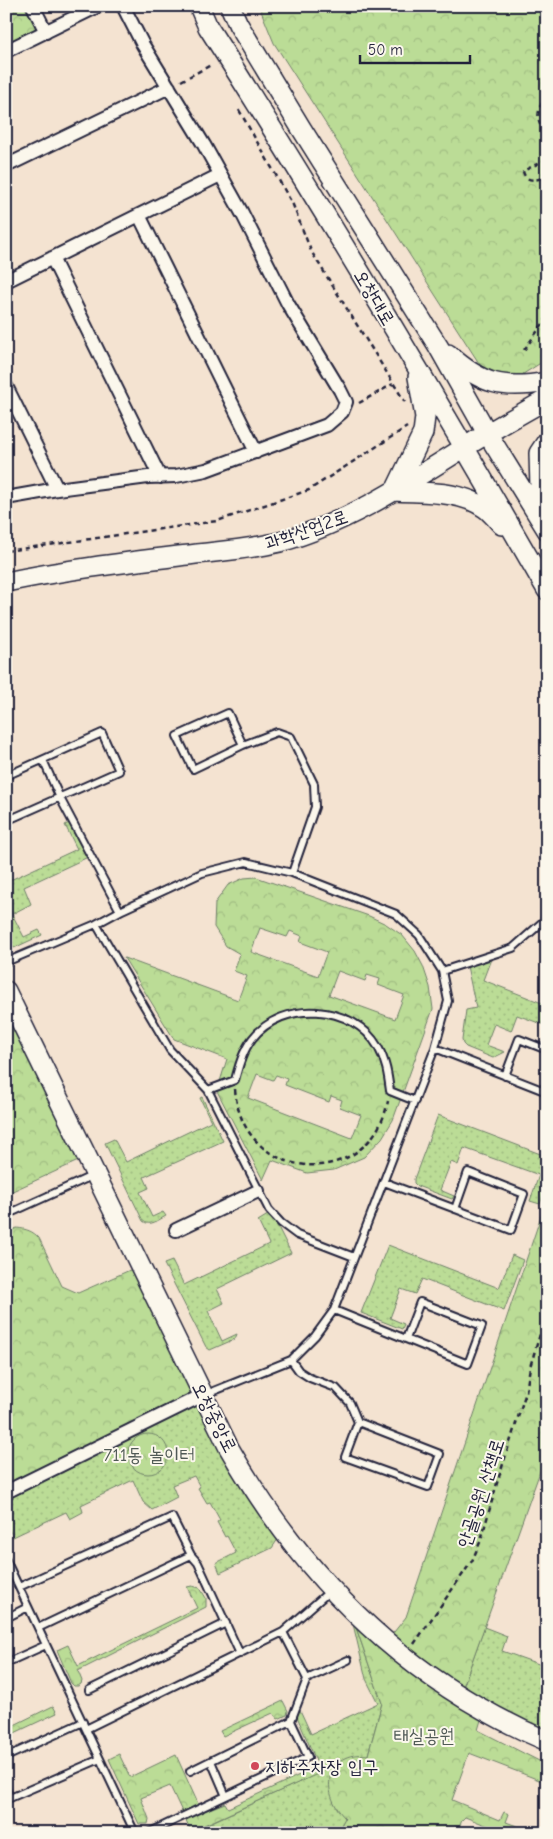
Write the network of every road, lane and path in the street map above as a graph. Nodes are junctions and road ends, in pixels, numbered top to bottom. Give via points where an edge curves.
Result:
1 (33, 6) edge
2 (98, 6) edge
3 (123, 6) edge
4 (199, 6) edge
5 (230, 6) edge
6 (536, 6) edge
7 (547, 13) edge
8 (46, 32) junction
9 (6, 51) edge
10 (213, 64) dead end
11 (169, 87) junction
12 (547, 95) edge
13 (236, 105) dead end
14 (547, 134) edge
15 (547, 159) edge
16 (6, 166) edge
17 (220, 175) junction
18 (547, 177) edge
19 (139, 215) junction
20 (52, 258) junction
21 (6, 281) edge
22 (547, 318) edge
23 (438, 346) junction
24 (524, 350) dead end
25 (416, 365) junction
26 (547, 382) edge
27 (394, 384) junction
28 (6, 386) edge
29 (547, 399) edge
30 (407, 406) dead end
31 (342, 412) junction
32 (408, 426) dead end
33 (488, 433) junction
34 (547, 441) edge
35 (465, 447) junction
36 (256, 452) junction
37 (160, 477) junction
38 (58, 489) junction
39 (395, 491) junction
40 (6, 498) edge
41 (547, 509) edge
42 (547, 530) edge
43 (520, 543) junction
44 (6, 551) edge
45 (6, 582) edge
46 (547, 590) edge
47 (243, 745) junction
48 (43, 760) junction
49 (6, 776) edge
50 (60, 798) junction
51 (6, 821) edge
52 (292, 872) junction
53 (120, 911) junction
54 (547, 918) edge
55 (96, 924) junction
56 (6, 962) edge
57 (442, 970) junction
58 (6, 991) edge
59 (435, 1048) junction
60 (547, 1050) edge
61 (505, 1076) junction
62 (234, 1080) junction
63 (208, 1090) junction
64 (390, 1091) junction
65 (547, 1092) edge
66 (415, 1100) junction
67 (95, 1174) junction
68 (384, 1182) junction
69 (258, 1190) junction
70 (455, 1209) junction
71 (6, 1215) edge
72 (176, 1230) dead end
73 (354, 1257) junction
74 (334, 1310) junction
75 (547, 1320) edge
76 (406, 1339) junction
77 (291, 1360) junction
78 (203, 1395) junction
79 (358, 1422) junction
80 (6, 1492) edge
81 (191, 1555) junction
82 (6, 1560) edge
83 (19, 1587) junction
84 (332, 1589) junction
85 (28, 1607) junction
86 (6, 1618) edge
87 (226, 1623) junction
88 (38, 1628) junction
89 (283, 1632) junction
90 (46, 1645) junction
91 (240, 1654) junction
92 (404, 1658) junction
93 (348, 1660) dead end
94 (6, 1663) edge
95 (307, 1679) junction
96 (88, 1690) dead end
97 (291, 1721) junction
98 (83, 1722) junction
99 (86, 1729) junction
100 (547, 1741) edge
101 (6, 1757) edge
102 (100, 1759) junction
103 (211, 1761) junction
104 (190, 1771) dead end
105 (6, 1789) edge
106 (226, 1796) junction
107 (135, 1833) edge
108 (148, 1833) edge

1 - 8 street
2 - 8 street
3 - 11 street
4 - 25 main road, 오창대로 via 208,27
5 - 23 main road, 오창대로 via 301,128
6 - 7 path
8 - 9 street
10 - 11 path
11 - 16 street
11 - 17 street
12 - 14 path via 539,105 538,119
13 - 27 path via 293,205 311,251
15 - 18 path via 523,171 528,179
17 - 19 street
17 - 31 street via 288,304 340,390 346,402
19 - 20 street
19 - 36 street
20 - 21 street
20 - 37 street
22 - 24 path
23 - 26 main road via 464,369 485,381 507,386
23 - 33 main road, 오창대로
25 - 35 main road, 오창대로
25 - 39 main road via 425,417 423,433
27 - 30 path
27 - 31 path
28 - 38 street
29 - 33 main road, 과학산업2로
31 - 36 street via 327,425
32 - 44 path via 309,490 217,520
33 - 35 main road, 과학산업2로
33 - 42 main road, 오창대로
34 - 41 main road via 539,453 540,488
35 - 39 main road, 과학산업2로
35 - 43 main road, 오창대로
36 - 37 street via 206,470
37 - 38 street
38 - 40 street
39 - 43 main road via 462,497 484,508
39 - 45 main road, 과학산업2로 via 352,513 280,542
43 - 46 main road, 오창대로
47 - 47 lane via 193,769 177,736 228,713
47 - 52 lane via 277,732 290,737 314,784 315,807
48 - 49 lane
48 - 50 lane
48 - 50 lane via 102,733 116,764 119,771
50 - 51 lane
50 - 53 lane
52 - 53 lane via 246,862 202,873
52 - 57 lane via 396,914 419,934
53 - 55 lane
54 - 57 lane via 513,948
55 - 56 lane
55 - 63 lane via 170,1050
57 - 59 lane via 448,1001
58 - 67 main road, 오창중앙로
59 - 61 lane
59 - 66 lane
60 - 61 lane via 519,1039
61 - 65 lane
62 - 63 lane
62 - 64 lane via 253,1037 271,1022 294,1013 317,1011 340,1016 361,1028 377,1046 387,1068
62 - 64 path via 236,1105 245,1128 261,1147 283,1160 307,1166 332,1164 354,1154 373,1137 385,1115
63 - 69 lane
64 - 66 lane
66 - 68 lane
67 - 71 lane
67 - 78 main road, 오창중앙로
68 - 70 lane
68 - 73 lane
69 - 72 street
69 - 73 lane via 268,1210 297,1235
70 - 70 lane via 511,1230 524,1194 468,1172
73 - 74 lane
74 - 76 lane
74 - 77 lane via 315,1336
75 - 92 path, 안골공원 산책로 via 530,1367 523,1401 481,1540 472,1561
76 - 76 lane via 468,1364 482,1326 420,1302
77 - 78 lane
77 - 79 lane via 298,1371 336,1388 350,1403
78 - 80 street
78 - 84 main road, 오창중앙로 via 229,1448 264,1506 307,1563
79 - 79 lane via 345,1457 428,1487 440,1454
81 - 83 lane via 172,1517
81 - 87 lane via 198,1562
81 - 88 lane
82 - 83 lane
83 - 85 lane
84 - 89 lane
84 - 92 main road, 오창중앙로
85 - 86 lane
85 - 88 lane
87 - 91 lane
87 - 96 lane
88 - 90 lane
89 - 91 lane
89 - 95 lane
90 - 94 lane
90 - 98 lane
91 - 99 lane
92 - 100 main road, 오창중앙로 via 484,1710
93 - 95 lane
95 - 97 lane
97 - 103 lane
97 - 106 lane via 308,1757
98 - 99 lane
98 - 101 lane
99 - 102 lane
102 - 105 lane via 10,1798
102 - 107 lane
103 - 104 lane
103 - 106 lane via 223,1782
106 - 108 lane

